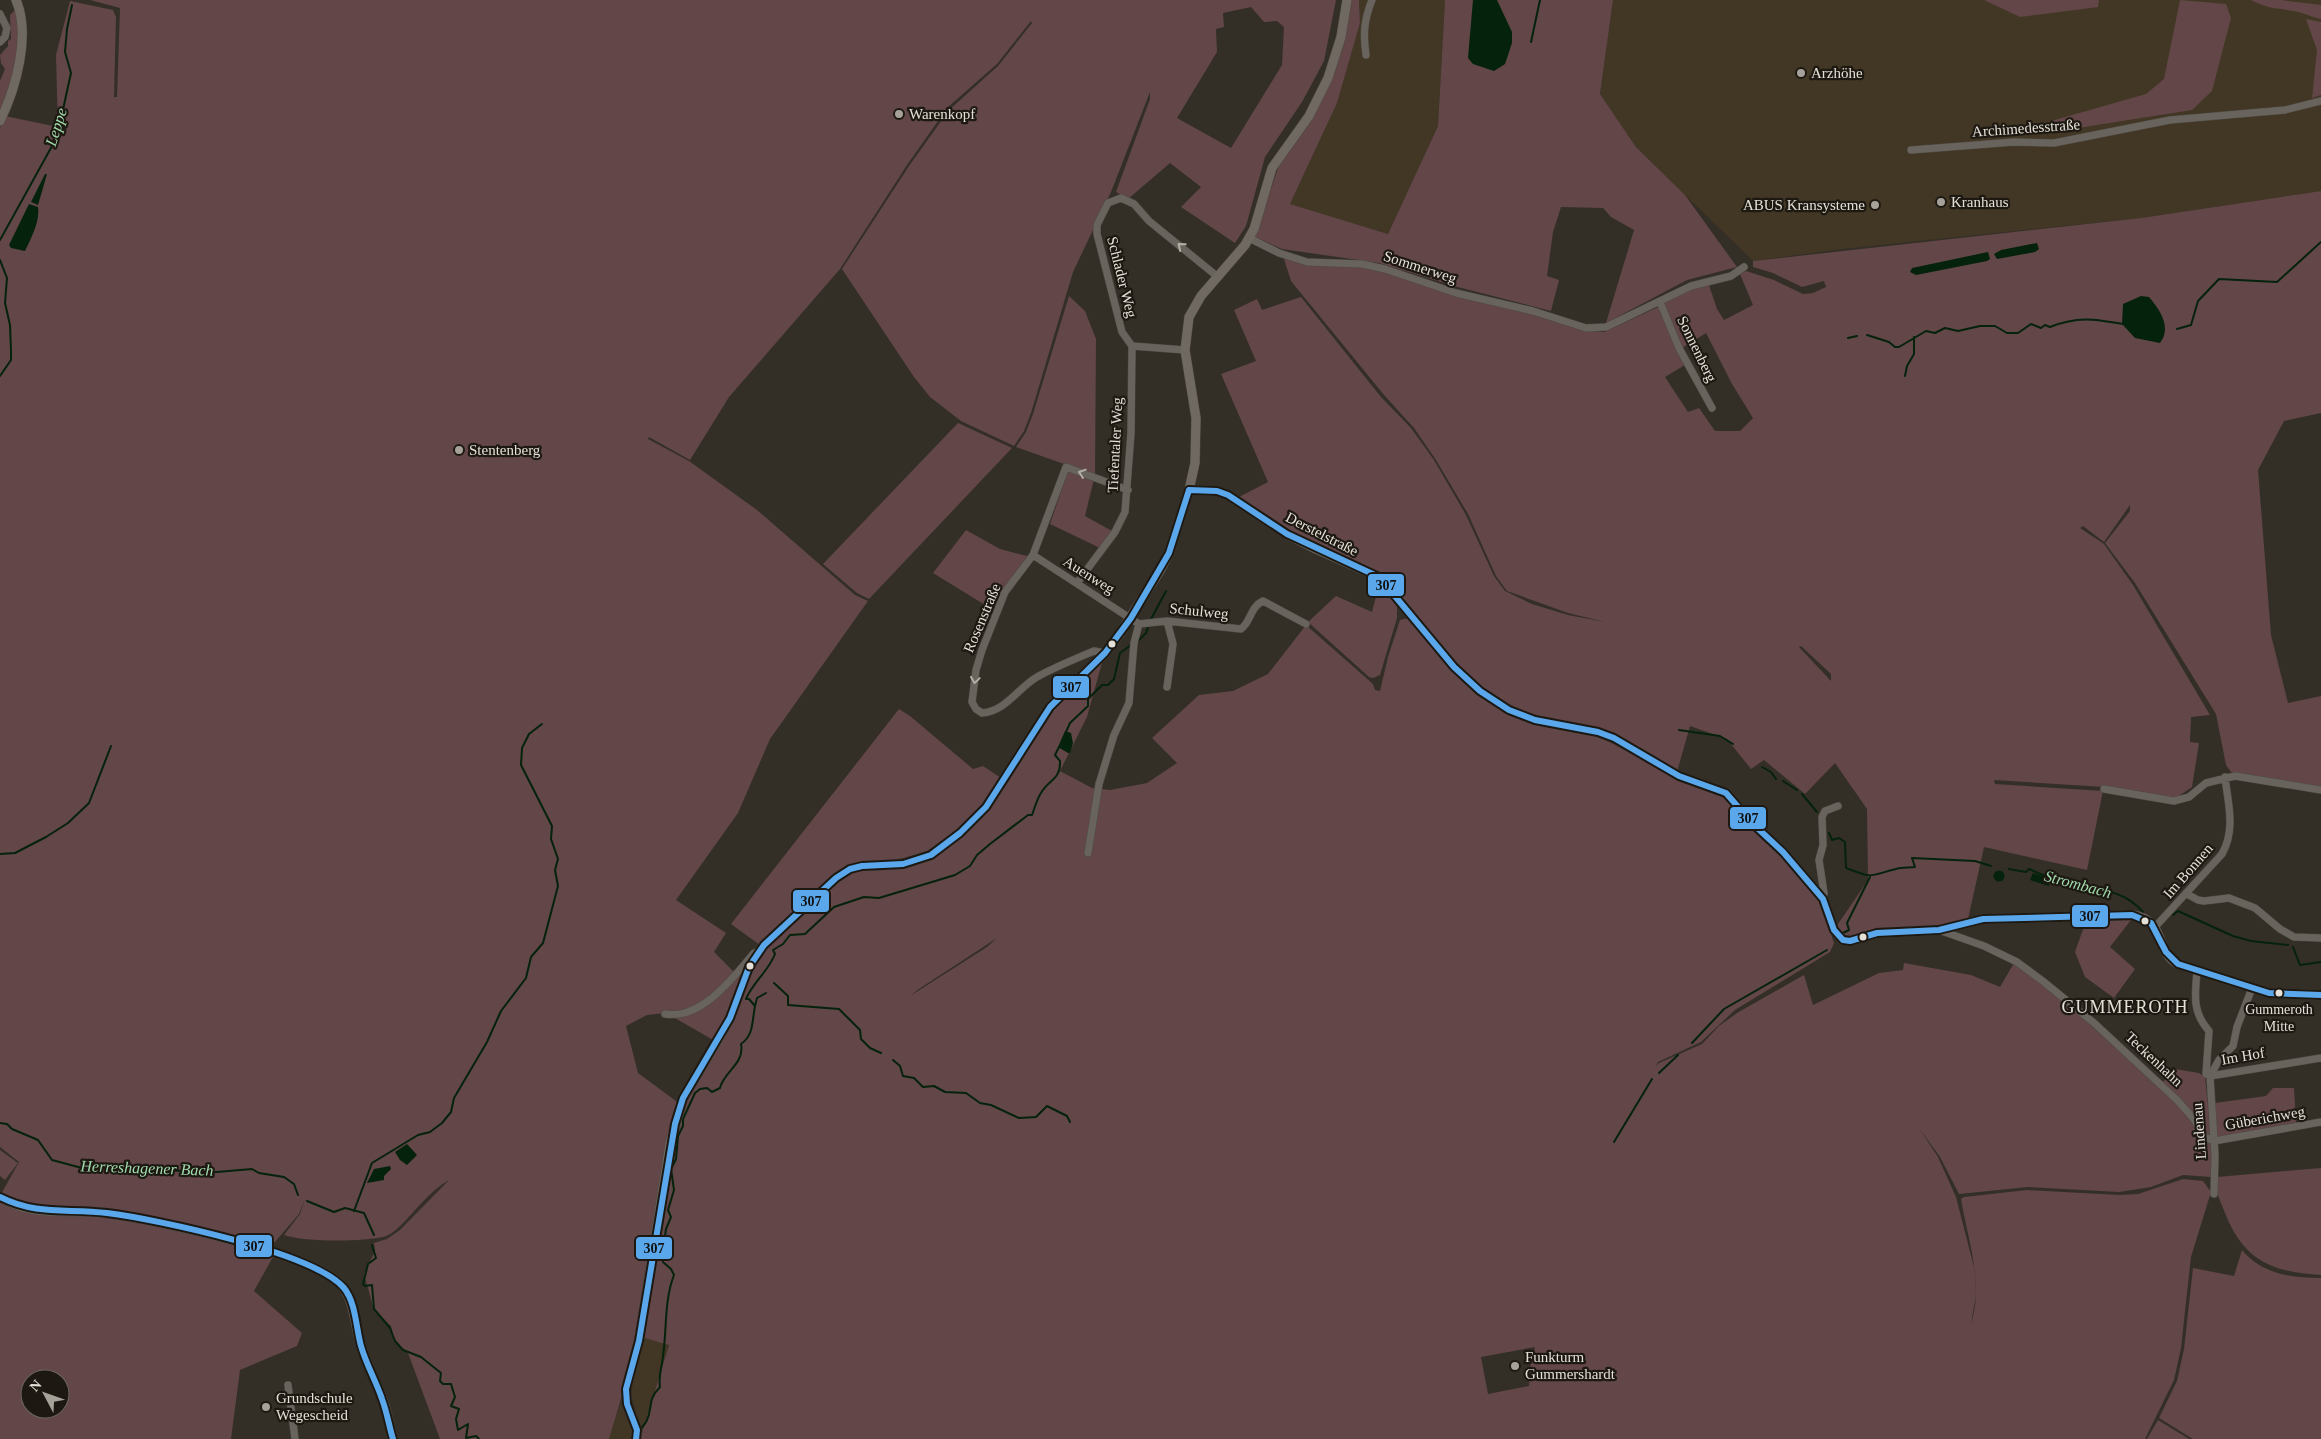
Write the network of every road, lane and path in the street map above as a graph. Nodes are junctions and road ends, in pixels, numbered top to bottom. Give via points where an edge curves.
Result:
1 (16, 0) edge
2 (1347, 0) edge
3 (1372, 0) edge
4 (0, 14) edge
5 (0, 42) edge
6 (1366, 56) dead end
7 (2321, 101) edge
8 (0, 121) edge
9 (1912, 150) dead end
10 (1250, 238) junction
11 (1744, 267) dead end
12 (1218, 276) junction
13 (1660, 302) junction
14 (1132, 346) junction
15 (1185, 350) junction
16 (1712, 408) dead end
17 (1128, 490) junction
18 (1189, 490) junction
19 (1033, 555) junction
20 (1077, 583) junction
21 (1130, 618) junction
22 (1167, 620) junction
23 (1139, 624) junction
24 (1306, 624) dead end
25 (1104, 653) junction
26 (1167, 687) dead end
27 (2225, 777) junction
28 (2104, 789) dead end
29 (2321, 790) edge
30 (1838, 806) dead end
31 (1088, 853) dead end
32 (2187, 894) junction
33 (1822, 899) junction
34 (2155, 927) junction
35 (1940, 930) junction
36 (2321, 938) edge
37 (759, 952) junction
38 (2197, 971) junction
39 (2252, 988) junction
40 (2321, 994) edge
41 (664, 1014) dead end
42 (2321, 1058) edge
43 (2210, 1076) junction
44 (2321, 1122) edge
45 (2214, 1141) junction
46 (2214, 1194) dead end
47 (0, 1197) edge
48 (288, 1384) dead end
49 (295, 1439) edge
50 (393, 1439) edge
51 (636, 1439) edge

1 - 8 street via 22,27 19,65 14,91
2 - 10 street via 1341,37 1328,78 1309,116 1277,160
3 - 6 street via 1365,16
4 - 5 street via 8,28
7 - 9 street, Archimedesstraße via 2286,110 2200,116 2054,142
10 - 12 street
10 - 13 street, Sommerweg via 1306,262 1362,264 1386,269 1456,293 1582,326 1606,327
11 - 13 street via 1731,276 1691,286
12 -> 14 street, Schlader Weg via 1149,221 1134,204 1121,198 1108,203 1097,225 1097,234 1122,332
12 - 15 street via 1201,296 1189,318
13 - 16 street, Sonnenberg via 1679,348
14 - 15 street
14 - 17 street, Tiefentaler Weg
15 - 18 street via 1197,436
17 -> 19 street, Rosenstraße via 1066,467
17 - 20 street, Tiefentaler Weg via 1125,512 1115,532
18 - 21 street via 1168,553
18 - 33 street, Derstelstraße via 1228,495 1316,549 1379,577 1465,678 1509,710 1536,720 1614,738 1678,776 1726,793 1783,852
19 - 20 street, Auenweg
19 -> 25 street, Rosenstraße via 1005,592 982,650 972,702 976,709 982,714 990,713 1041,675 1094,651
20 - 21 street, Auenweg
21 - 23 street
21 - 25 street
22 - 23 street, Schulweg
22 - 24 street, Schulweg via 1241,629 1255,606 1262,601
22 - 26 street via 1173,644
23 - 31 street via 1134,643 1129,703 1114,734 1099,784
25 - 37 street via 1050,707 986,807 960,833 931,855 904,864 850,869 836,878
27 - 28 street via 2206,783 2190,797 2174,801
27 - 29 street
27 - 32 street, Im Bonnen via 2231,833 2228,844
30 - 33 street via 1830,807 1822,816
32 - 34 street, Im Bonnen
32 - 36 street via 2204,901 2228,898 2255,908 2294,937
33 - 35 street via 1834,930 1844,940 1877,933
34 - 35 street via 2148,920 2132,915 1983,919
34 - 38 street via 2171,960
35 - 45 street, Teckenhahn via 2017,962 2044,982 2094,1023 2177,1100 2204,1136
37 - 41 street via 754,953 718,993 682,1015
37 - 51 street via 730,1018 683,1098 670,1144 639,1341 626,1389 627,1404 637,1430
38 - 39 street
38 - 43 street, Im Hof via 2194,1005 2209,1031 2206,1074
39 - 40 street via 2279,994
39 - 43 street via 2233,1046 2219,1060
42 - 43 street, Im Hof
43 - 45 street, Lindenau
44 - 45 street, Güberichweg
45 - 46 street, Lindenau
47 - 50 street via 32,1211 106,1213 168,1224 268,1251 314,1266 334,1278 344,1288 351,1303 360,1343
48 - 49 street

